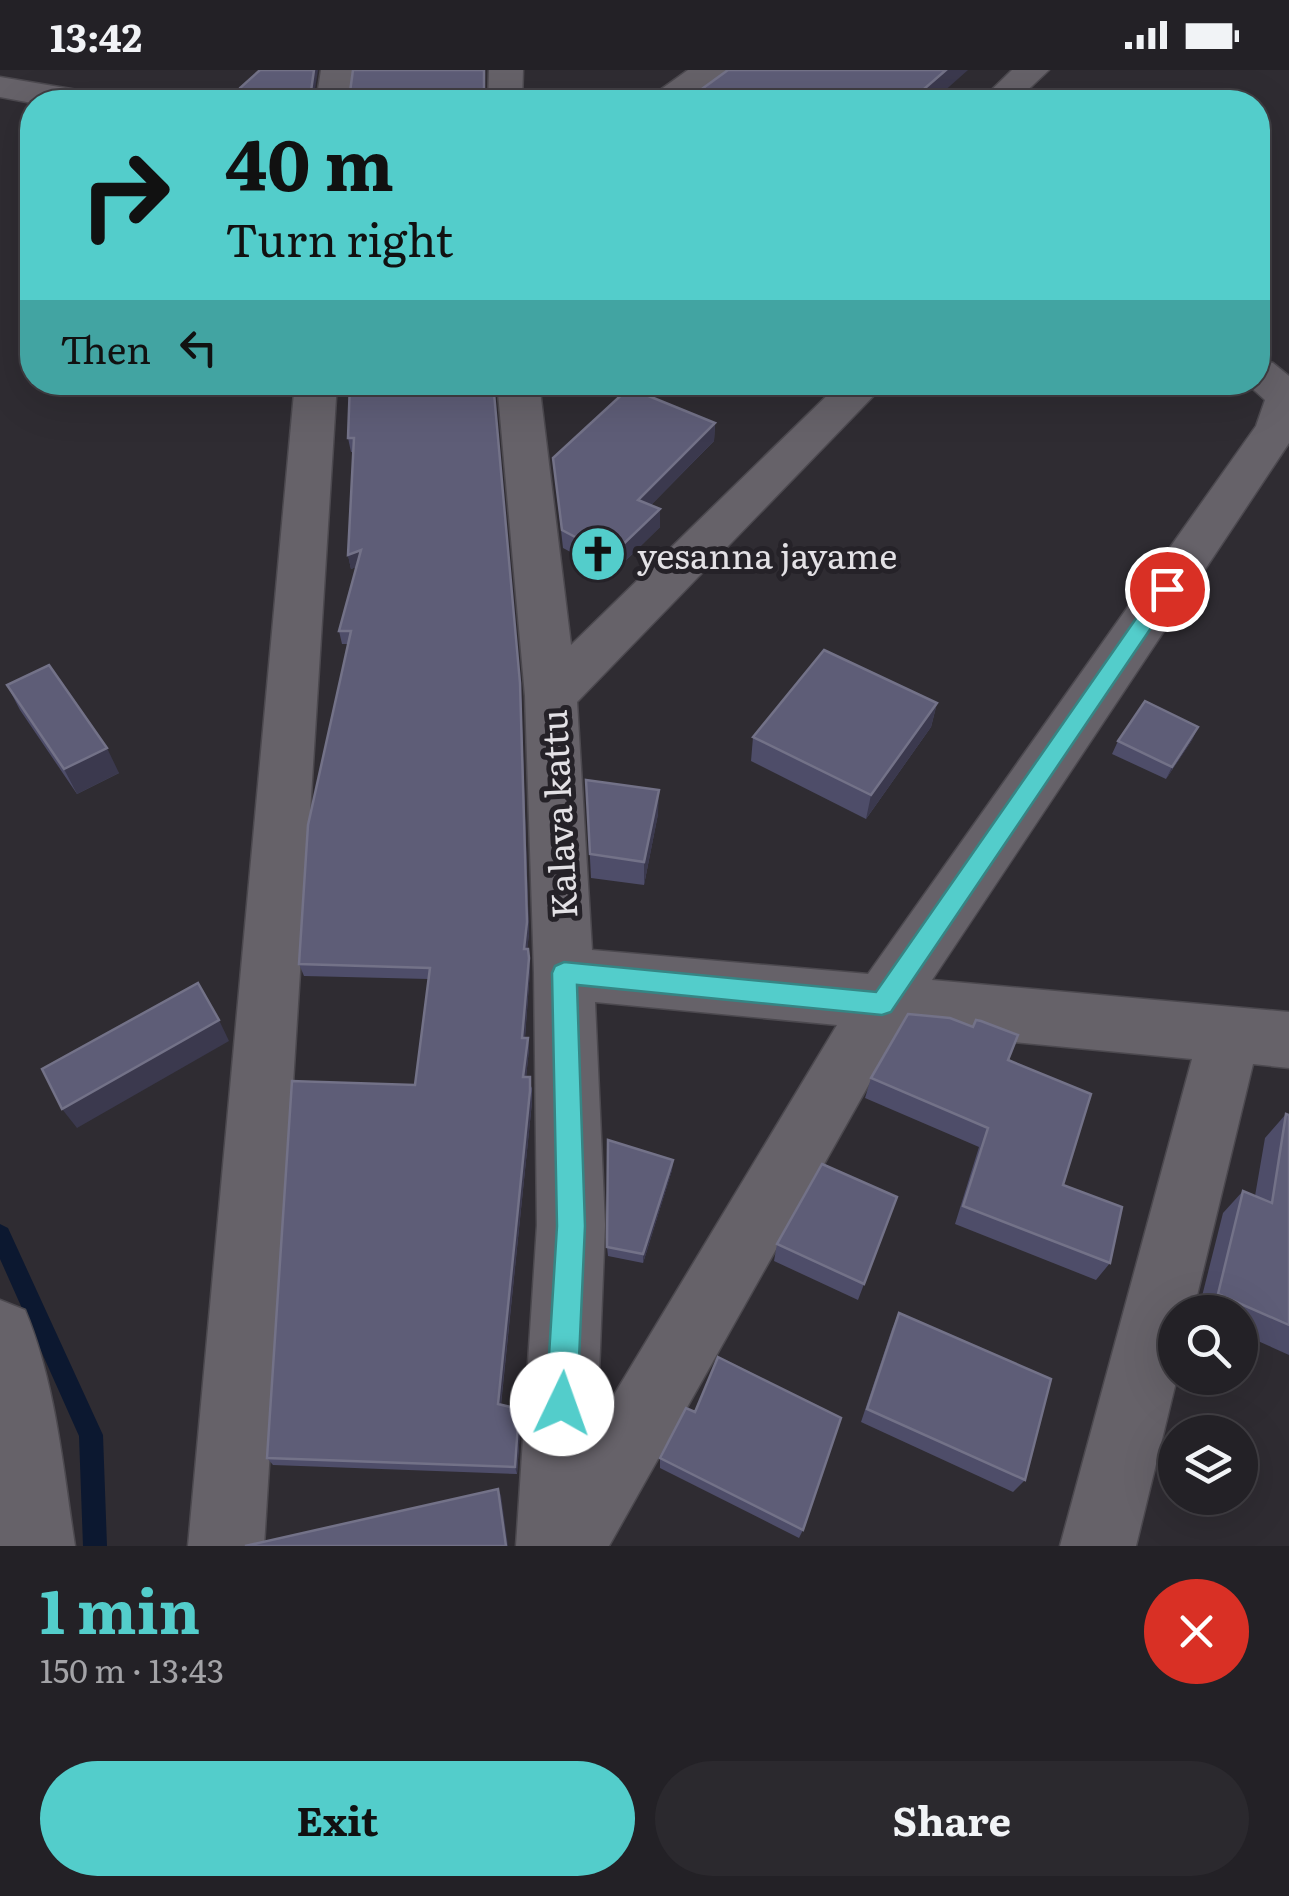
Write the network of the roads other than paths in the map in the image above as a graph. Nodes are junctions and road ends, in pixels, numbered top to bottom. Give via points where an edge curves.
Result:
1 (710, 70) edge
2 (1032, 70) edge
3 (682, 90) edge
4 (1010, 90) edge
5 (1278, 389) edge
6 (315, 395) edge
7 (519, 395) edge
8 (853, 395) edge
9 (551, 696) junction
10 (564, 973) junction
11 (882, 1004) junction
12 (1259, 1037) edge
13 (0, 1334) edge
14 (37, 1546) edge
15 (226, 1546) edge
16 (554, 1546) edge
17 (568, 1546) edge
18 (1098, 1546) edge

1 - 3 street
2 - 4 street
5 - 11 street via 1287,407 1276,429
6 - 15 street
7 - 9 street, Kalava kattu
8 - 9 street
9 - 10 street, Kalava kattu
10 - 11 street
10 - 16 street, Kalava kattu via 571,1226
11 - 12 street
11 - 17 street
12 - 18 street
13 - 14 street

